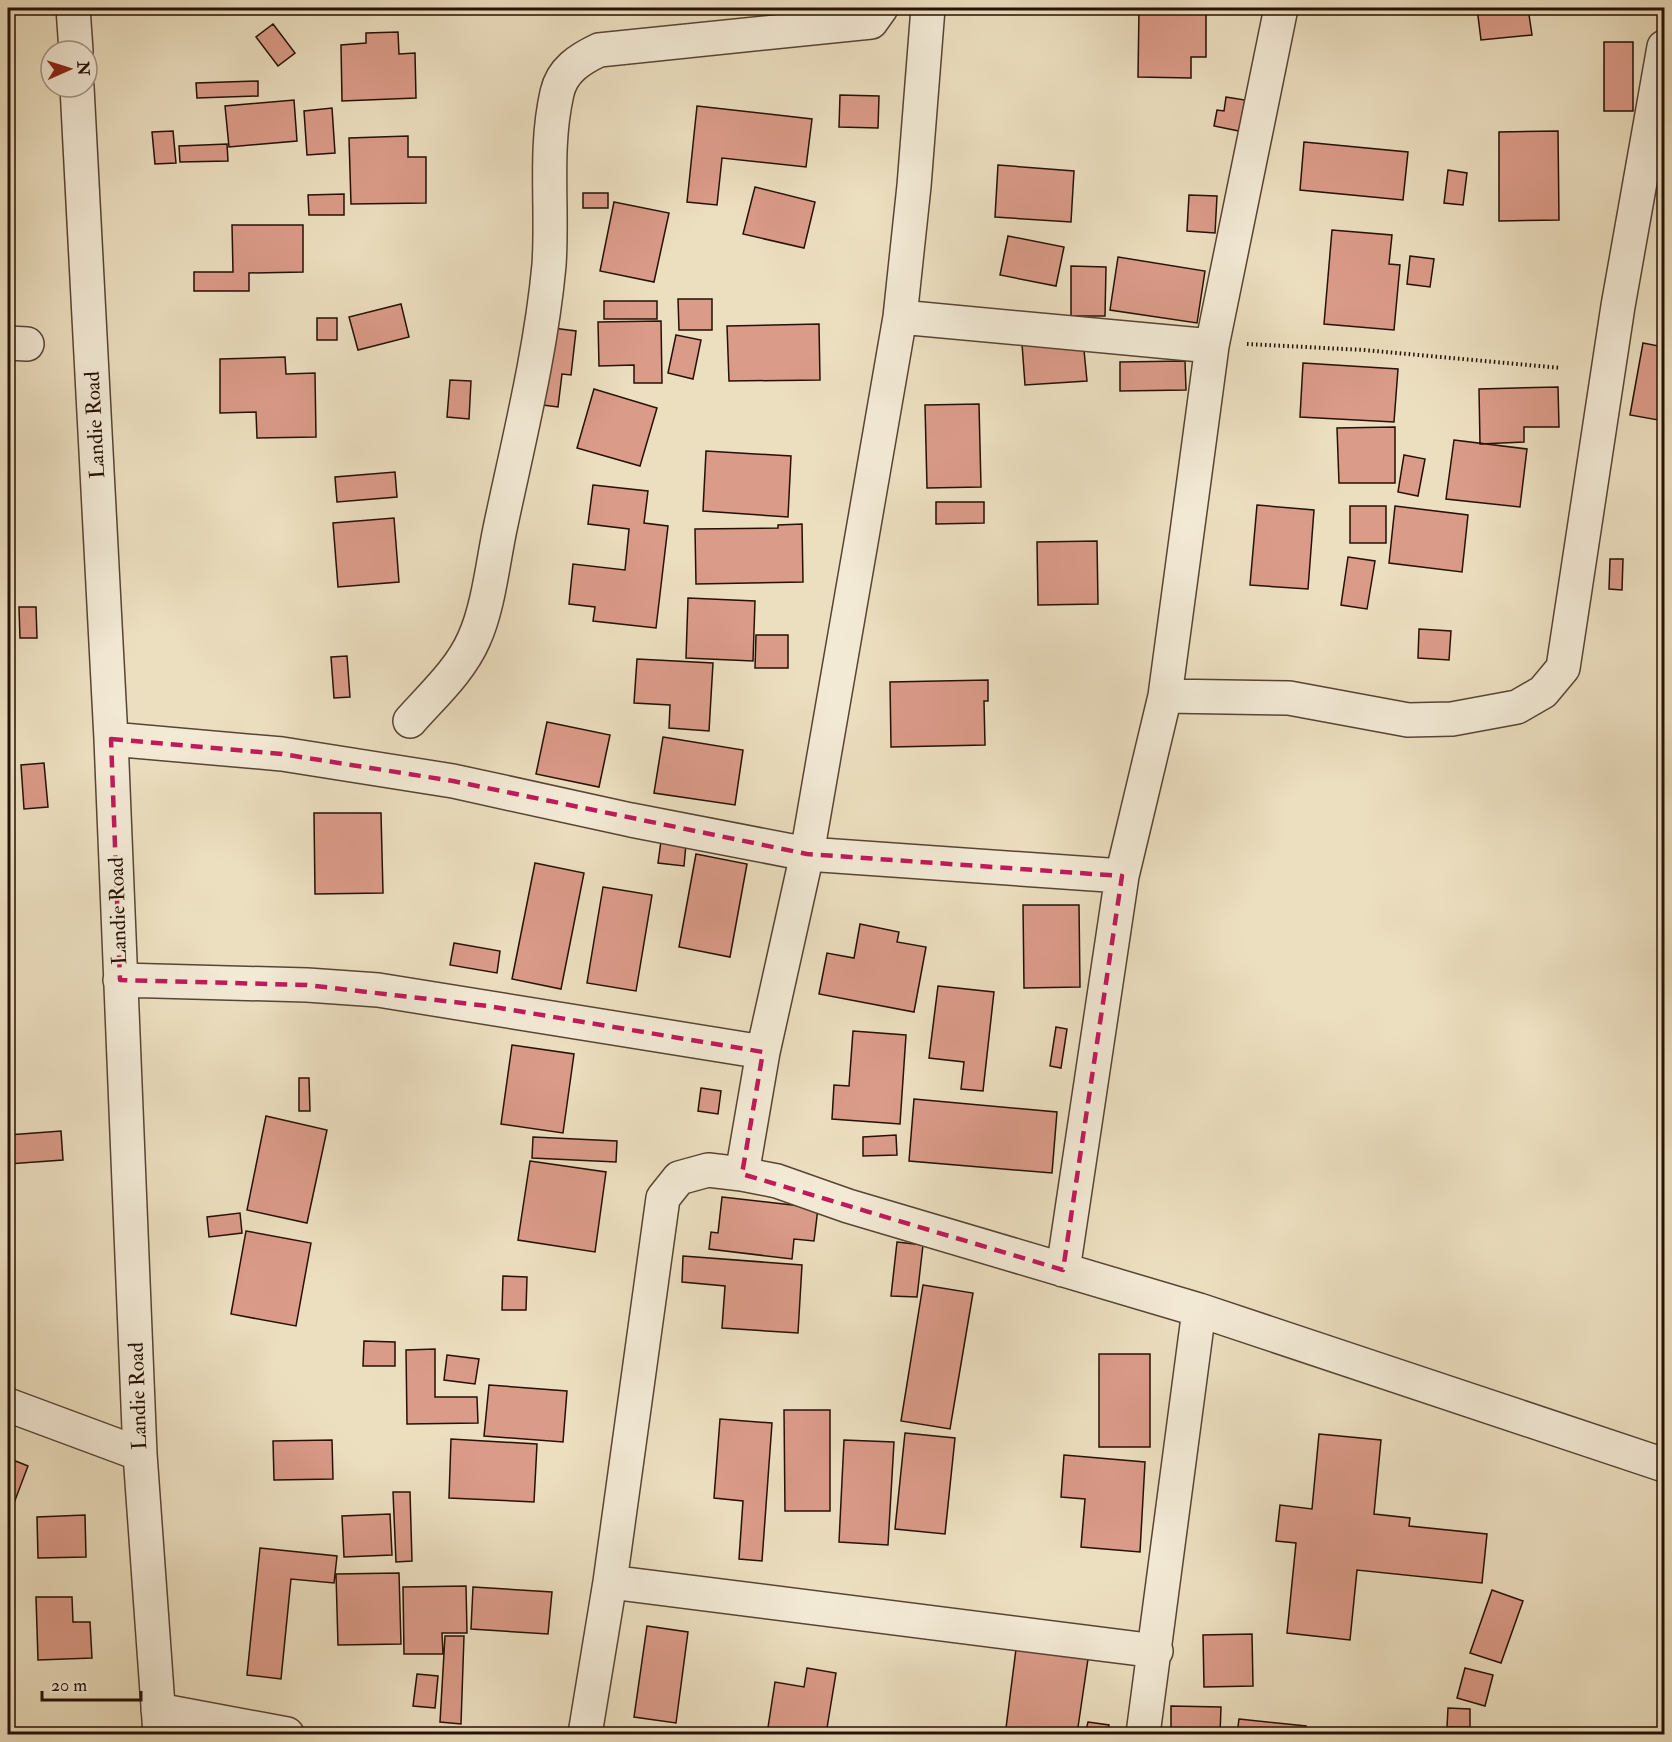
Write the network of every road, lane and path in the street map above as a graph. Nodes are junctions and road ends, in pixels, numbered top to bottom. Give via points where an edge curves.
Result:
1 (73, 8) edge
2 (881, 8) edge
3 (928, 8) edge
4 (1281, 8) edge
5 (75, 39) edge
6 (1665, 47) edge
7 (78, 99) edge
8 (900, 317) junction
9 (1213, 344) junction
10 (1561, 368) dead end
11 (1165, 696) junction
12 (410, 721) dead end
13 (111, 739) junction
14 (807, 854) junction
15 (1122, 876) junction
16 (120, 980) junction
17 (763, 1052) junction
18 (742, 1174) junction
19 (1063, 1270) junction
20 (1199, 1310) junction
21 (8, 1405) edge
22 (140, 1454) junction
23 (1665, 1465) edge
24 (610, 1582) junction
25 (1156, 1651) junction
26 (159, 1722) edge
27 (287, 1734) edge
28 (585, 1734) edge
29 (1143, 1734) edge

1 - 5 street
2 - 12 street via 871,22 599,50 568,69 557,91 550,141 549,265 541,317 486,596 475,637 459,667
3 - 8 street
4 - 9 street
6 - 11 street via 1618,306 1563,668 1543,692 1517,707 1452,718 1408,720 1289,698
7 - 13 street, Landie Road
8 - 9 street
8 - 14 street
9 - 10 path via 1364,350
9 - 11 street
11 - 15 street
13 - 14 street via 282,754 453,781
13 - 16 street, Landie Road
14 - 15 street
14 - 17 street
15 - 19 street
16 - 17 street via 378,990
16 - 22 street, Landie Road
17 - 18 street
18 - 19 street via 777,1181
18 - 24 street via 708,1170 679,1178 663,1198
19 - 20 street
20 - 23 street
20 - 25 street
21 - 22 street
22 - 26 street, Landie Road
24 - 25 street
24 - 28 street
25 - 29 street
26 - 27 street

